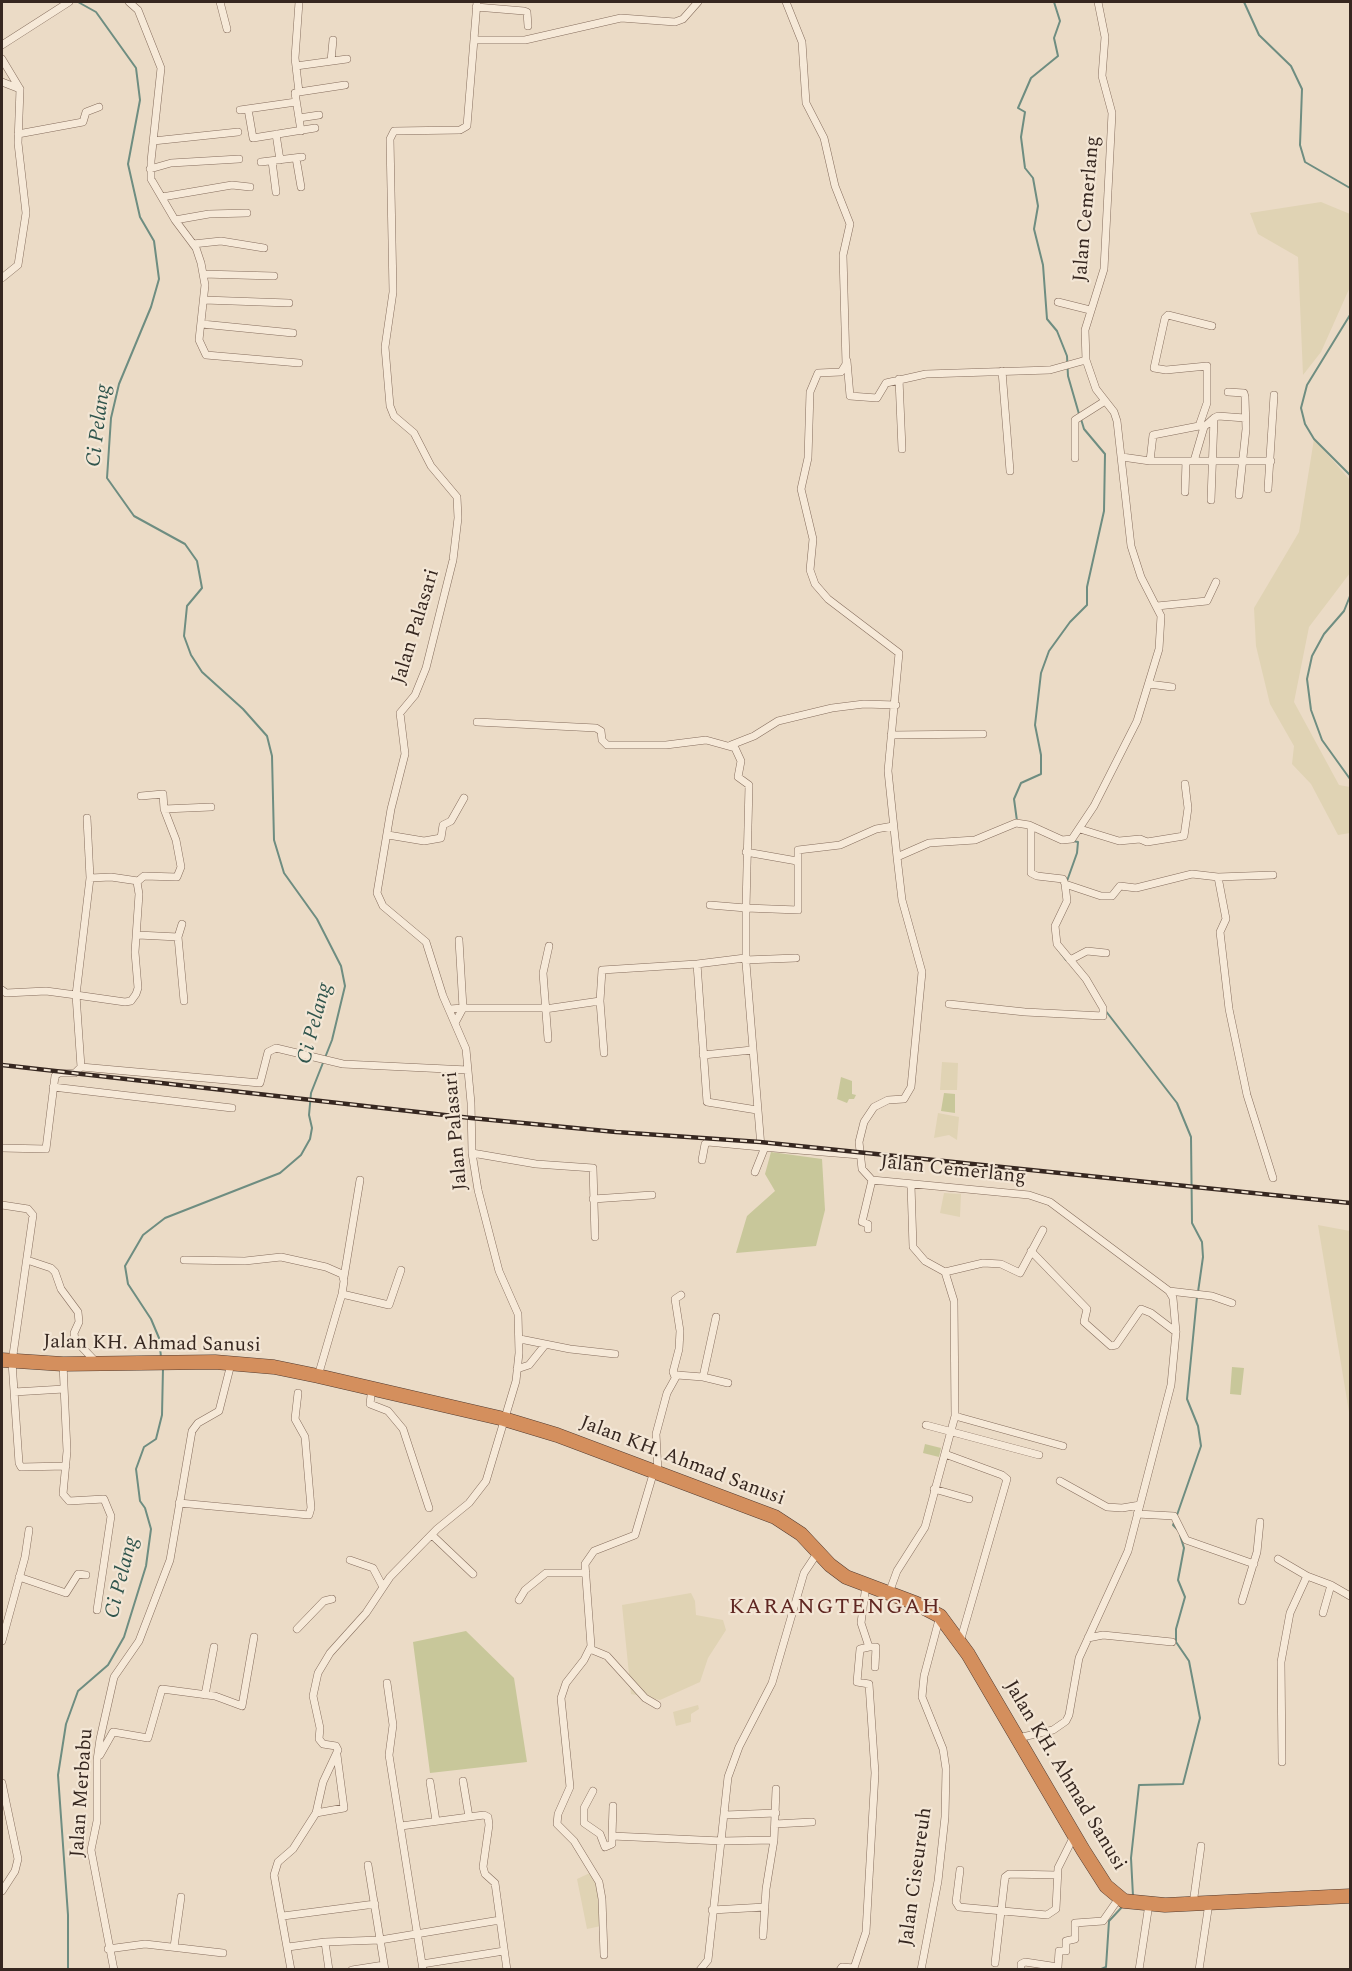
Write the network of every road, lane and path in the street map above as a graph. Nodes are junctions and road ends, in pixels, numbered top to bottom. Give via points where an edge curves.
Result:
1 (69, 2) edge
2 (129, 2) edge
3 (220, 2) edge
4 (299, 2) edge
5 (698, 2) edge
6 (786, 2) edge
7 (1098, 2) edge
8 (477, 4) edge
9 (528, 26) dead end
10 (227, 29) dead end
11 (333, 40) dead end
12 (475, 40) junction
13 (2, 45) edge
14 (2, 59) edge
15 (347, 59) dead end
16 (331, 61) junction
17 (296, 66) junction
18 (2, 82) edge
19 (345, 85) dead end
20 (20, 89) junction
21 (299, 92) junction
22 (296, 102) junction
23 (99, 107) dead end
24 (319, 115) dead end
25 (299, 118) junction
26 (315, 128) dead end
27 (301, 130) junction
28 (238, 132) dead end
29 (18, 134) junction
30 (276, 134) junction
31 (153, 141) junction
32 (239, 159) dead end
33 (280, 160) junction
34 (272, 161) junction
35 (261, 162) dead end
36 (150, 169) junction
37 (250, 187) dead end
38 (301, 188) dead end
39 (276, 192) dead end
40 (162, 197) junction
41 (247, 213) dead end
42 (175, 220) junction
43 (193, 244) junction
44 (264, 248) dead end
45 (203, 274) junction
46 (274, 276) dead end
47 (2, 280) edge
48 (204, 300) junction
49 (1058, 302) dead end
50 (289, 303) dead end
51 (1090, 310) junction
52 (202, 324) junction
53 (1212, 326) dead end
54 (293, 333) dead end
55 (847, 360) junction
56 (1086, 360) junction
57 (299, 363) dead end
58 (1002, 371) junction
59 (899, 379) junction
60 (1228, 392) dead end
61 (1274, 394) dead end
62 (1105, 401) junction
63 (1214, 418) junction
64 (1245, 418) junction
65 (902, 448) dead end
66 (1122, 457) junction
67 (1075, 458) dead end
68 (1150, 460) junction
69 (1214, 460) junction
70 (1190, 461) junction
71 (1243, 461) junction
72 (1271, 461) junction
73 (1010, 471) dead end
74 (1268, 489) dead end
75 (1185, 492) dead end
76 (1239, 495) dead end
77 (1211, 500) dead end
78 (1216, 582) dead end
79 (1157, 606) junction
80 (1149, 684) junction
81 (1172, 687) dead end
82 (896, 705) junction
83 (477, 722) dead end
84 (983, 734) dead end
85 (891, 735) junction
86 (731, 745) junction
87 (1185, 784) dead end
88 (141, 796) dead end
89 (464, 798) dead end
90 (212, 807) dead end
91 (164, 810) junction
92 (87, 818) dead end
93 (893, 826) junction
94 (1031, 826) junction
95 (1080, 829) junction
96 (388, 835) junction
97 (746, 852) junction
98 (897, 857) junction
99 (797, 861) junction
100 (1273, 875) dead end
101 (1218, 877) junction
102 (90, 878) junction
103 (138, 880) junction
104 (1065, 884) junction
105 (710, 905) dead end
106 (746, 908) junction
107 (182, 924) dead end
108 (138, 935) junction
109 (178, 937) junction
110 (459, 940) dead end
111 (549, 946) dead end
112 (1106, 953) dead end
113 (796, 958) dead end
114 (745, 959) junction
115 (1070, 960) junction
116 (697, 964) junction
117 (2, 990) edge
118 (76, 995) junction
119 (184, 1001) dead end
120 (600, 1001) junction
121 (950, 1004) dead end
122 (463, 1008) junction
123 (450, 1009) junction
124 (545, 1009) junction
125 (455, 1023) junction
126 (548, 1039) dead end
127 (752, 1050) junction
128 (604, 1053) dead end
129 (703, 1055) junction
130 (81, 1067) junction
131 (468, 1070) junction
132 (53, 1087) junction
133 (232, 1108) dead end
134 (757, 1110) junction
135 (763, 1147) junction
136 (2, 1148) edge
137 (472, 1153) junction
138 (860, 1155) junction
139 (702, 1160) dead end
140 (755, 1172) dead end
141 (1273, 1178) dead end
142 (360, 1180) dead end
143 (872, 1180) junction
144 (910, 1185) junction
145 (652, 1195) dead end
146 (594, 1200) junction
147 (2, 1205) edge
148 (868, 1229) dead end
149 (1043, 1230) dead end
150 (595, 1237) dead end
151 (1032, 1251) junction
152 (27, 1260) junction
153 (184, 1260) dead end
154 (401, 1270) dead end
155 (945, 1272) junction
156 (344, 1277) junction
157 (1170, 1291) junction
158 (342, 1294) junction
159 (681, 1294) dead end
160 (1232, 1303) dead end
161 (716, 1317) dead end
162 (1176, 1332) junction
163 (520, 1339) junction
164 (545, 1345) junction
165 (615, 1354) dead end
166 (7, 1361) edge
167 (231, 1363) junction
168 (63, 1364) junction
169 (98, 1364) junction
170 (517, 1369) junction
171 (318, 1376) junction
172 (675, 1377) junction
173 (703, 1377) junction
174 (728, 1383) dead end
175 (372, 1387) junction
176 (64, 1389) junction
177 (14, 1392) junction
178 (298, 1393) dead end
179 (955, 1416) junction
180 (504, 1419) junction
181 (926, 1425) dead end
182 (952, 1431) junction
183 (1063, 1446) dead end
184 (945, 1454) junction
185 (1040, 1455) dead end
186 (66, 1466) junction
187 (656, 1471) junction
188 (1060, 1481) dead end
189 (934, 1489) junction
190 (969, 1499) dead end
191 (179, 1503) junction
192 (1140, 1505) junction
193 (429, 1508) dead end
194 (1137, 1514) junction
195 (1260, 1522) dead end
196 (29, 1530) dead end
197 (433, 1536) junction
198 (818, 1552) junction
199 (1278, 1559) dead end
200 (350, 1560) dead end
201 (1254, 1564) junction
202 (586, 1573) junction
203 (473, 1574) dead end
204 (86, 1575) dead end
205 (1307, 1576) junction
206 (20, 1577) junction
207 (866, 1585) junction
208 (1331, 1585) junction
209 (383, 1587) junction
210 (889, 1594) junction
211 (1350, 1596) edge
212 (332, 1599) dead end
213 (519, 1600) dead end
214 (1242, 1601) dead end
215 (97, 1610) dead end
216 (1323, 1613) dead end
217 (940, 1616) junction
218 (297, 1629) dead end
219 (254, 1637) dead end
220 (1088, 1638) junction
221 (2, 1641) edge
222 (960, 1642) junction
223 (1172, 1642) dead end
224 (214, 1647) dead end
225 (869, 1647) junction
226 (590, 1649) junction
227 (875, 1667) dead end
228 (387, 1683) dead end
229 (205, 1695) junction
230 (657, 1705) dead end
231 (1018, 1738) junction
232 (337, 1755) junction
233 (97, 1760) junction
234 (1282, 1762) dead end
235 (463, 1781) dead end
236 (430, 1782) dead end
237 (2, 1783) edge
238 (776, 1788) dead end
239 (593, 1791) dead end
240 (612, 1806) dead end
241 (316, 1813) junction
242 (776, 1813) junction
243 (725, 1815) junction
244 (469, 1817) junction
245 (436, 1821) junction
246 (812, 1822) dead end
247 (775, 1824) junction
248 (401, 1826) junction
249 (612, 1836) junction
250 (1074, 1836) junction
251 (774, 1840) junction
252 (722, 1841) junction
253 (1201, 1846) dead end
254 (1083, 1850) junction
255 (1063, 1856) junction
256 (368, 1865) dead end
257 (960, 1870) dead end
258 (1057, 1875) junction
259 (2, 1891) edge
260 (1350, 1896) edge
261 (181, 1897) dead end
262 (1132, 1902) junction
263 (1209, 1903) junction
264 (375, 1904) junction
265 (1193, 1904) junction
266 (765, 1907) junction
267 (712, 1910) junction
268 (1002, 1912) junction
269 (283, 1916) junction
270 (500, 1920) junction
271 (417, 1932) junction
272 (763, 1936) dead end
273 (380, 1940) junction
274 (325, 1942) junction
275 (174, 1947) junction
276 (288, 1947) junction
277 (108, 1949) junction
278 (504, 1951) junction
279 (223, 1953) dead end
280 (604, 1955) dead end
281 (995, 1963) dead end
282 (384, 1967) edge
283 (422, 1967) edge
284 (114, 1970) edge
285 (291, 1970) edge
286 (329, 1970) edge
287 (352, 1970) edge
288 (507, 1970) edge
289 (700, 1970) edge
290 (840, 1970) edge
291 (921, 1970) edge
292 (1021, 1970) edge
293 (1139, 1970) edge
294 (1199, 1970) edge

1 - 13 street
2 - 31 street via 138,10 161,68
3 - 10 street
4 - 17 street
5 - 12 street via 675,22 621,18 518,41
6 - 55 street via 802,42 806,103 824,138 835,186 850,224 843,255
7 - 51 street, Jalan Cemerlang via 1105,38 1102,76 1112,113 1104,269
8 - 9 street via 527,12
8 - 12 street, Jalan Palasari
11 - 16 street
12 - 96 street, Jalan Palasari via 465,128 394,131 390,139 393,292 385,346 390,406 394,416 414,433 431,466 457,497 458,518 453,560 434,640 415,695 400,713 405,754
14 - 20 street
15 - 16 street
16 - 17 street
17 - 21 street
18 - 20 street
19 - 21 street
20 - 29 street
21 - 22 street via 295,93
22 - 25 street
22 - 30 street via 244,110 253,138
23 - 29 street via 85,113 83,122
24 - 25 street
25 - 27 street
26 - 27 street
27 - 30 street
28 - 31 street
29 - 47 street via 26,213 18,265
30 - 33 street
31 - 36 street
32 - 36 street via 171,163
33 - 34 street
33 - 38 street via 299,157
34 - 35 street
34 - 39 street
36 - 40 street via 151,179
37 - 40 street via 232,185
40 - 42 street
41 - 42 street
42 - 43 street
43 - 44 street via 221,240
43 - 45 street
45 - 46 street
45 - 48 street
48 - 50 street
48 - 52 street
49 - 51 street
51 - 56 street, Jalan Cemerlang via 1085,330
52 - 54 street
52 - 57 street via 199,340 206,355
53 - 68 street via 1168,315 1165,318 1154,368 1207,366 1207,403 1199,426 1152,435
55 - 59 street via 851,396 877,398 886,383
55 - 82 street via 841,372 818,373 810,392 808,458 801,489 812,531 810,570 815,584 828,599 898,651
56 - 58 street via 1050,370
56 - 62 street, Jalan Cemerlang via 1096,389
58 - 59 street
58 - 73 street
59 - 65 street
60 - 64 street via 1244,393
61 - 72 street
62 - 66 street, Jalan Cemerlang via 1114,412
62 - 67 street via 1075,420
63 - 64 street
63 - 69 street
63 - 70 street via 1204,427
64 - 71 street
66 - 68 street
66 - 79 street, Jalan Cemerlang via 1131,546 1141,577
68 - 70 street
69 - 70 street
69 - 71 street
69 - 77 street
70 - 75 street
71 - 72 street
71 - 76 street
72 - 74 street
78 - 79 street via 1207,601
79 - 80 street, Jalan Cemerlang via 1162,634
80 - 81 street
80 - 95 street, Jalan Cemerlang via 1137,721
82 - 85 street
82 - 86 street via 832,708 778,721
83 - 86 street via 596,728 607,745 706,740
84 - 85 street
85 - 93 street via 888,771
86 - 97 street via 740,757 738,777 749,784
87 - 95 street via 1188,808 1184,836 1147,842 1119,841
88 - 91 street via 163,794
89 - 96 street via 452,821 443,825 441,838 424,841
90 - 91 street
91 - 103 street via 178,850 180,874 144,876
92 - 102 street
93 - 98 street
93 - 99 street via 840,845 800,849
94 - 95 street via 1062,840 1072,839
94 - 98 street via 1016,823 975,840 928,843
94 - 104 street via 1031,873 1063,879
96 - 123 street, Jalan Palasari via 377,896 383,906 426,942
97 - 99 street
97 - 106 street
98 - 138 street, Jalan Cemerlang via 902,900 922,972 910,1092 904,1098 883,1102 870,1112 860,1134
99 - 106 street via 798,910
100 - 101 street
101 - 104 street via 1192,874 1136,888 1120,886 1108,896
101 - 141 street via 1226,919 1220,933 1229,1009 1247,1095
102 - 103 street
102 - 118 street
103 - 108 street
104 - 115 street via 1067,902 1056,921 1054,935 1058,948
105 - 106 street
106 - 114 street
107 - 109 street
108 - 109 street
108 - 118 street via 138,988 131,1001
109 - 119 street
110 - 122 street
111 - 124 street via 543,966
112 - 115 street via 1087,951
113 - 114 street
114 - 116 street
114 - 127 street
115 - 121 street via 1086,979 1103,1016
116 - 120 street via 603,970
116 - 129 street
117 - 118 street
118 - 130 street
120 - 124 street
120 - 128 street
122 - 123 street
122 - 124 street
122 - 125 street
123 - 125 street, Jalan Palasari
124 - 126 street
125 - 131 street, Jalan Palasari via 466,1049
127 - 129 street
127 - 134 street
129 - 134 street via 707,1102
130 - 131 street via 260,1083 271,1049 343,1064
130 - 132 street via 75,1073 57,1074
131 - 137 street, Jalan Palasari
132 - 133 street
132 - 136 street via 46,1149
134 - 135 street
135 - 138 street
135 - 139 street via 708,1142
135 - 140 street
137 - 146 street via 592,1168
137 - 163 street, Jalan Palasari via 497,1262 518,1314
138 - 143 street, Jalan Cemerlang via 862,1169
142 - 156 street
143 - 144 street, Jalan Cemerlang
143 - 148 street via 862,1222 868,1224
144 - 155 street via 913,1247 925,1261
144 - 157 street, Jalan Cemerlang via 1041,1198
145 - 146 street
146 - 150 street
147 - 152 street via 33,1213
149 - 151 street
151 - 155 street via 1020,1273 1001,1264 983,1263
151 - 162 street via 1088,1309 1084,1322 1112,1346 1141,1309
152 - 166 street
152 - 169 street via 51,1268 57,1275 61,1289 78,1312 75,1340
153 - 156 street via 238,1262 281,1257 326,1268
154 - 158 street via 389,1305
155 - 179 street via 954,1301
156 - 158 street
157 - 160 street via 1212,1296
157 - 162 street
158 - 171 street
159 - 172 street via 675,1299 680,1331
161 - 173 street
162 - 192 street via 1171,1385
163 - 164 street
163 - 170 street, Jalan Palasari
164 - 165 street
164 - 170 street via 529,1365
166 - 168 highway, Jalan KH. Ahmad Sanusi
166 - 177 street
167 - 169 highway, Jalan KH. Ahmad Sanusi
167 - 171 highway, Jalan KH. Ahmad Sanusi
167 - 191 street, Jalan Merbabu via 219,1411 193,1428
168 - 169 highway, Jalan KH. Ahmad Sanusi
168 - 176 street
170 - 180 street, Jalan Palasari
171 - 175 highway, Jalan KH. Ahmad Sanusi
172 - 173 street
172 - 187 street via 657,1425
173 - 174 street
175 - 180 highway, Jalan KH. Ahmad Sanusi
175 - 193 street via 370,1404 388,1411 403,1429
176 - 177 street
176 - 186 street
177 - 186 street via 20,1466
178 - 191 street via 296,1419 305,1437 309,1515
179 - 182 street
179 - 183 street
180 - 187 highway, Jalan KH. Ahmad Sanusi
180 - 197 street, Jalan Palasari via 486,1481 469,1503
181 - 182 street
182 - 184 street
182 - 185 street
184 - 189 street
184 - 222 street via 1007,1479
186 - 215 street via 64,1499 104,1499 110,1508
187 - 198 highway, Jalan KH. Ahmad Sanusi via 775,1517 801,1534
187 - 202 street via 635,1536 594,1551 585,1564
188 - 192 street via 1107,1507
189 - 190 street
189 - 210 street via 925,1527 897,1571
191 - 233 street, Jalan Merbabu via 170,1560 139,1641 112,1681
192 - 194 street
194 - 201 street via 1174,1516 1186,1540
194 - 220 street via 1120,1570
195 - 201 street
196 - 206 street
197 - 203 street
197 - 209 street, Jalan Palasari
198 - 207 highway, Jalan KH. Ahmad Sanusi via 839,1572
198 - 243 street via 804,1573 772,1683 728,1776
199 - 205 street
200 - 209 street via 373,1568
201 - 214 street
202 - 213 street via 546,1574 525,1590
202 - 226 street
204 - 206 street via 78,1574 66,1593
205 - 208 street
205 - 234 street via 1290,1612 1282,1647
206 - 221 street
207 - 210 highway, Jalan KH. Ahmad Sanusi
207 - 225 street via 861,1623
208 - 211 street
208 - 216 street
209 - 232 street, Jalan Palasari via 323,1662 314,1686 320,1743 336,1746
210 - 217 highway, Jalan KH. Ahmad Sanusi
212 - 218 street via 324,1601
217 - 222 highway, Jalan KH. Ahmad Sanusi
217 - 291 street, Jalan Ciseureuh via 922,1697 943,1749 945,1817 938,1881
219 - 229 street via 242,1706
220 - 223 street via 1103,1635
220 - 231 street via 1079,1658 1066,1721 1053,1730
222 - 231 highway, Jalan KH. Ahmad Sanusi
224 - 229 street
225 - 227 street via 876,1647
225 - 290 street via 859,1649 857,1682 869,1684 875,1773 866,1929 854,1968
226 - 230 street via 607,1656 645,1698
226 - 280 street via 566,1683 561,1698 570,1787 557,1824 574,1841 599,1882
228 - 248 street via 393,1725 389,1755
229 - 233 street via 162,1689 148,1738 113,1732
231 - 250 highway, Jalan KH. Ahmad Sanusi
232 - 241 street
232 - 241 street via 344,1808
233 - 277 street, Jalan Merbabu via 92,1850
235 - 244 street
236 - 245 street
237 - 259 street via 18,1859
238 - 242 street
239 - 249 street via 584,1809 584,1823 600,1834 605,1847 612,1844
240 - 249 street
241 - 269 street via 276,1868 275,1884
242 - 243 street
242 - 247 street
243 - 252 street
244 - 245 street
244 - 270 street via 488,1817 483,1867 495,1883
245 - 248 street
246 - 247 street
247 - 251 street
248 - 271 street
249 - 252 street
250 - 254 highway, Jalan KH. Ahmad Sanusi
250 - 255 street
251 - 252 street
251 - 266 street
252 - 267 street
253 - 265 street
254 - 255 street
254 - 262 highway, Jalan KH. Ahmad Sanusi via 1106,1886
255 - 258 street
256 - 264 street
257 - 268 street via 957,1905
258 - 268 street via 1010,1874 1004,1880
258 - 268 street via 1057,1905 1053,1913
260 - 263 highway
261 - 275 street
262 - 265 highway
262 - 292 street via 1103,1921 1075,1923 1075,1940 1066,1941 1068,1949 1059,1951 1058,1967 1025,1962
262 - 293 street
263 - 265 highway
263 - 294 street
264 - 269 street
264 - 273 street
266 - 267 street
266 - 272 street
267 - 289 street via 708,1960
268 - 281 street
269 - 276 street
270 - 271 street
270 - 278 street
271 - 273 street
271 - 283 street
273 - 274 street
273 - 282 street
274 - 276 street
274 - 286 street
275 - 277 street via 145,1944
275 - 279 street
276 - 285 street
277 - 284 street, Jalan Merbabu
278 - 283 street
278 - 288 street
282 - 287 street

